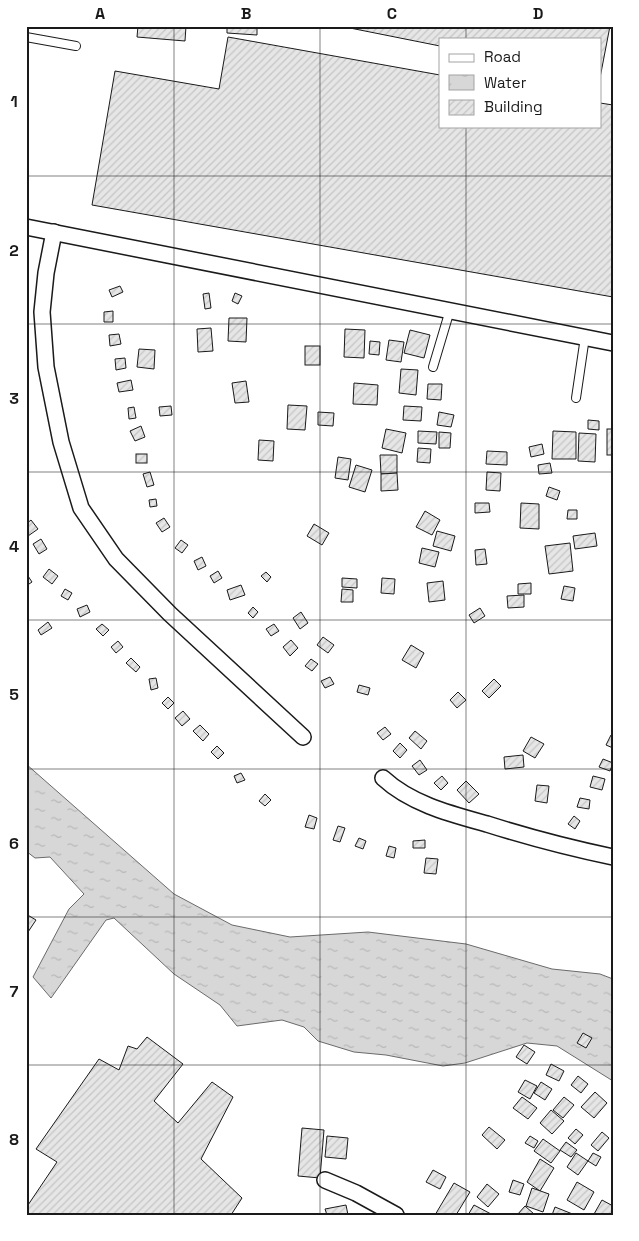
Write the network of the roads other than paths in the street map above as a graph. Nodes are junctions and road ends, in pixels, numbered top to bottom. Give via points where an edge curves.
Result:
1 (26, 37) edge
2 (76, 46) dead end
3 (26, 227) edge
4 (54, 232) junction
5 (450, 310) junction
6 (585, 337) junction
7 (613, 342) edge
8 (433, 367) dead end
9 (576, 398) dead end
10 (303, 737) dead end
11 (383, 778) dead end
12 (613, 857) edge
13 (325, 1180) dead end
14 (396, 1215) edge

1 - 2 lane
3 - 4 street
4 - 5 street
4 - 10 street via 42,312 46,367 61,442 81,508 116,559 170,614
5 - 6 street
5 - 8 lane
6 - 7 street
6 - 9 lane
11 - 12 street via 401,792 440,811 541,841
13 - 14 street

